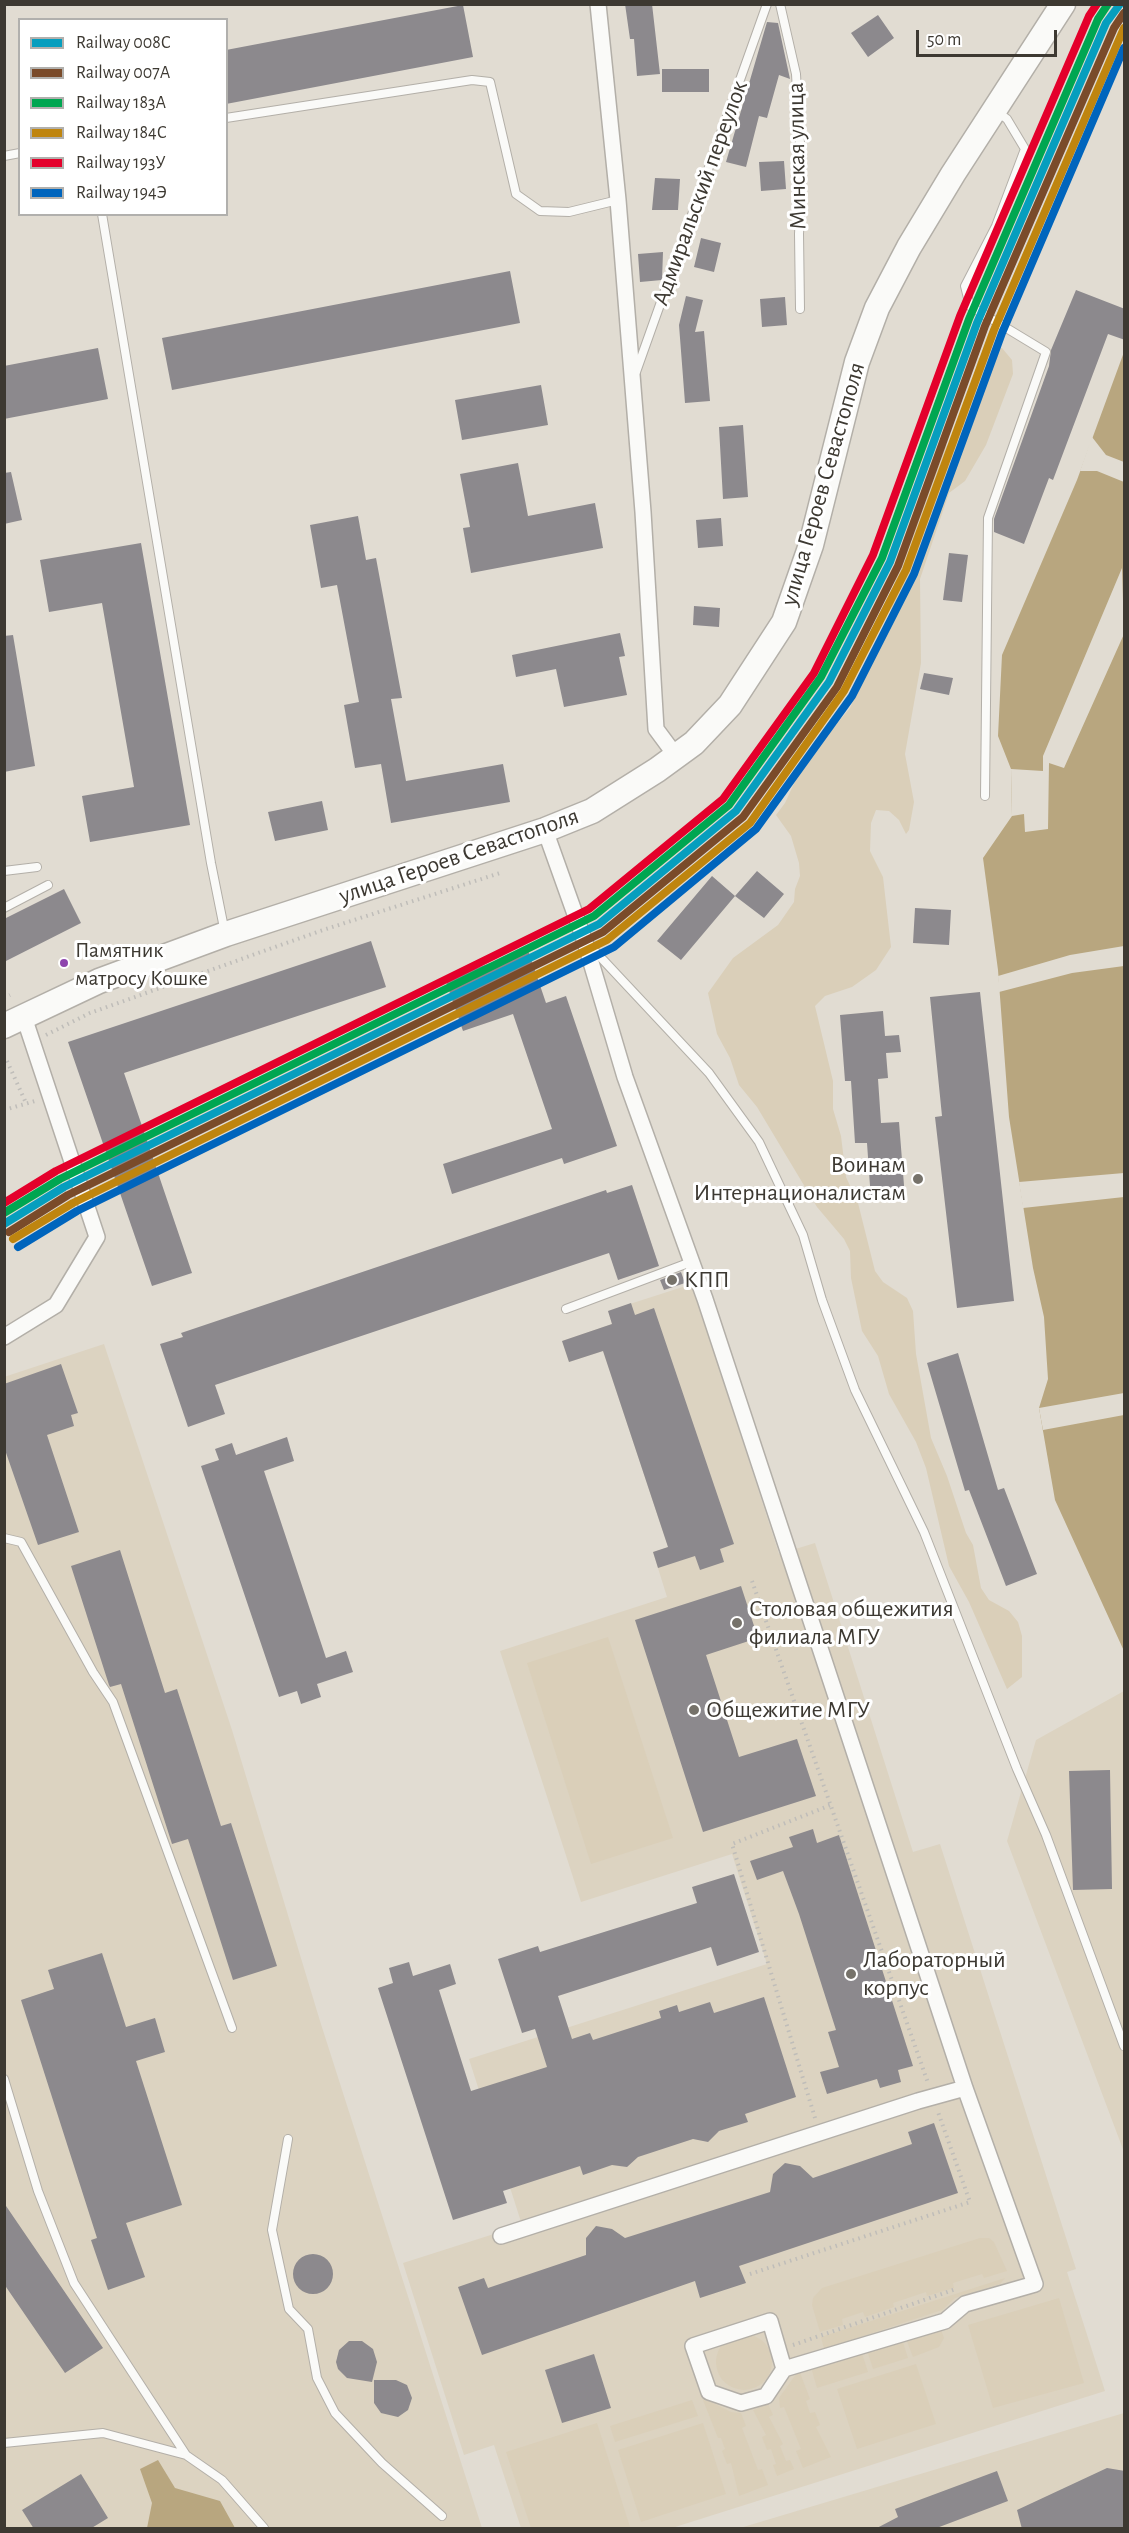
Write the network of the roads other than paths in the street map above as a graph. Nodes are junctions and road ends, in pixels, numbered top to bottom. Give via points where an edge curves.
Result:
1 (598, 4) edge
2 (767, 4) edge
3 (780, 4) edge
4 (1063, 4) edge
5 (995, 110) junction
6 (228, 118) edge
7 (618, 200) junction
8 (102, 216) edge
9 (800, 309) dead end
10 (633, 382) junction
11 (676, 756) junction
12 (985, 796) dead end
13 (545, 830) junction
14 (37, 867) dead end
15 (4, 871) edge
16 (48, 885) dead end
17 (4, 908) edge
18 (226, 934) junction
19 (585, 942) junction
20 (14, 1022) edge
21 (691, 1262) junction
22 (566, 1309) dead end
23 (4, 1337) edge
24 (4, 1538) edge
25 (232, 2028) dead end
26 (1125, 2046) edge
27 (4, 2079) edge
28 (965, 2088) junction
29 (288, 2139) dead end
30 (501, 2236) dead end
31 (784, 2369) junction
32 (4, 2443) edge
33 (186, 2456) junction
34 (442, 2516) dead end
35 (264, 2529) edge

1 - 7 street
2 - 10 lane, Адмиральский переулок
3 - 9 lane, Минская улица via 796,74 802,177
4 - 5 main road, улица Героев Севастополя
5 - 11 main road, улица Героев Севастополя via 909,248 877,308 857,362 811,545 784,622 730,705
5 - 12 lane via 1007,119 1025,149 996,226 965,286 970,306 1046,352 988,518
6 - 7 lane via 472,80 490,82 516,194 540,211 569,212
7 - 10 street
8 - 18 lane via 209,853
10 - 11 street via 656,729
11 - 13 main road, улица Героев Севастополя via 592,811
13 - 18 main road, улица Героев Севастополя
13 - 19 street
14 - 15 lane
16 - 17 lane
18 - 20 main road, улица Героев Севастополя via 99,981
19 - 21 street via 625,1077
19 - 26 lane via 709,1072 759,1142 803,1235 855,1390 924,1532 1046,1835
20 - 23 street via 32,1041 96,1237 56,1305
21 - 22 lane
21 - 28 street
24 - 25 lane via 21,1542 113,1702
27 - 33 lane via 38,2191 74,2283
28 - 30 street
28 - 31 street via 1035,2284 965,2304 945,2321
29 - 34 lane via 272,2230 289,2309 308,2330 317,2378 335,2414 382,2463
31 - 31 street via 766,2396 741,2403 709,2392 693,2346 770,2320
32 - 33 lane via 103,2433
33 - 35 lane via 222,2480

